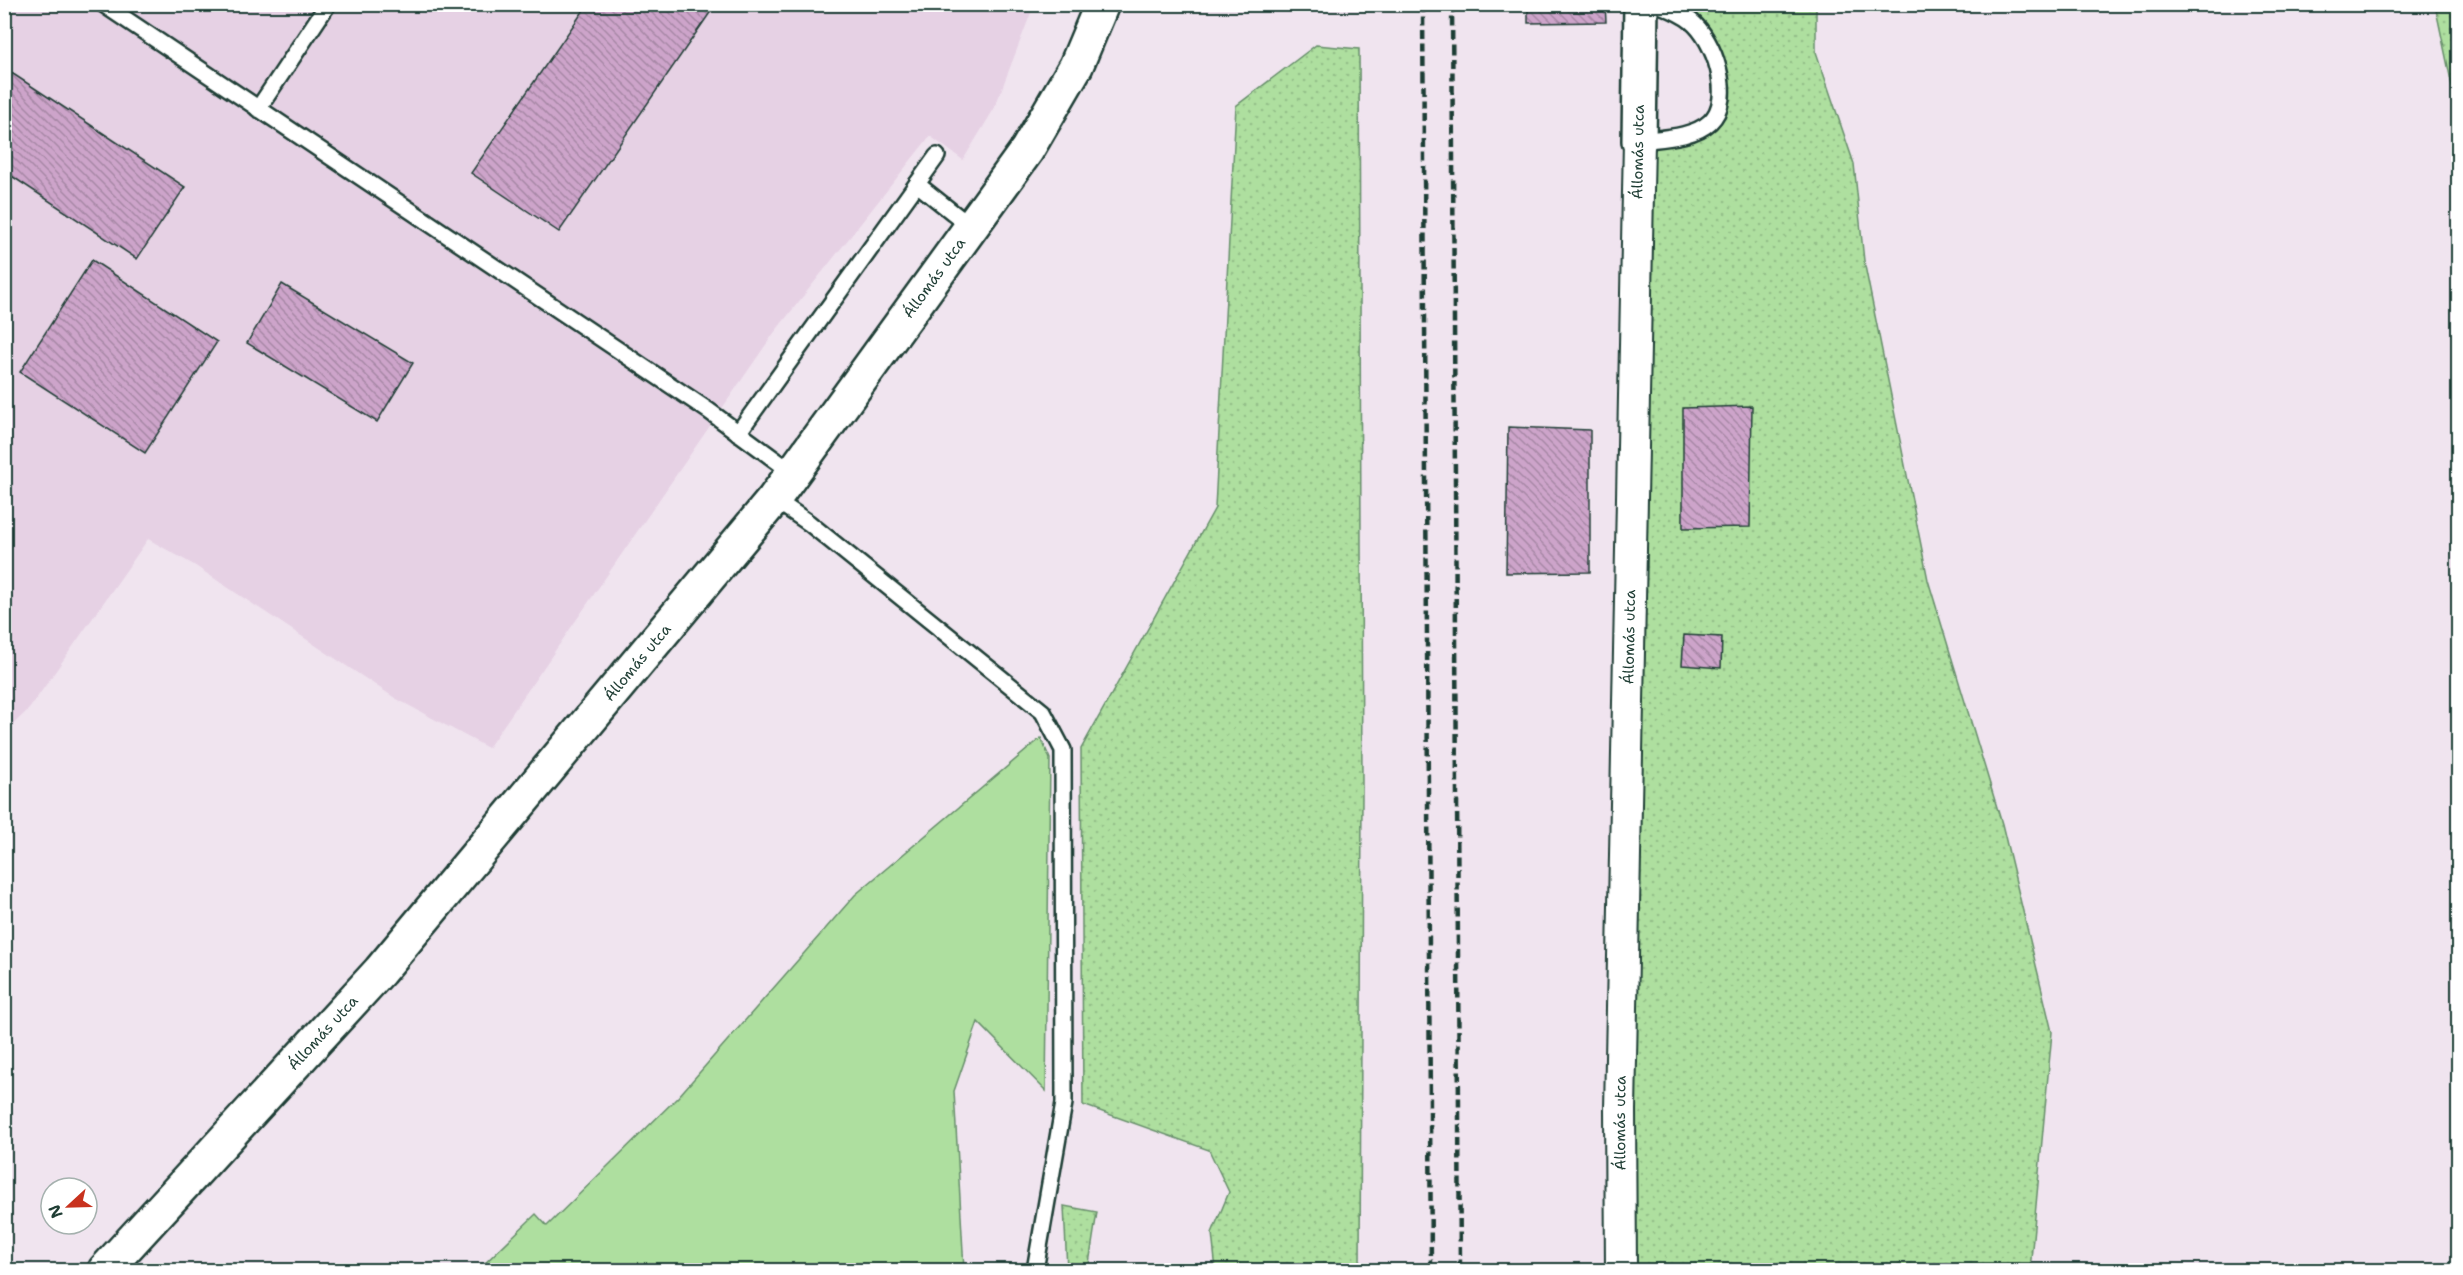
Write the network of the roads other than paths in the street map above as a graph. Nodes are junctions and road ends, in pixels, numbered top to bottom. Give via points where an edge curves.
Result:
1 (103, 4) edge
2 (327, 4) edge
3 (1641, 4) edge
4 (1658, 4) edge
5 (1102, 5) edge
6 (258, 109) junction
7 (1639, 141) junction
8 (937, 156) dead end
9 (917, 184) junction
10 (972, 227) junction
11 (738, 433) junction
12 (794, 473) junction
13 (774, 499) junction
14 (105, 1270) edge
15 (1035, 1270) edge
16 (1621, 1270) edge

1 - 6 lane
2 - 6 lane
3 - 7 main road, Állomás utca
4 - 7 lane via 1693,22 1707,41 1718,65 1720,106 1710,122 1695,130
5 - 10 main road, Állomás utca via 1061,95
6 - 11 lane
7 - 16 street, Állomás utca via 1620,1110
8 - 9 lane
9 - 10 lane
9 - 11 lane
10 - 12 main road, Állomás utca
11 - 12 lane
12 - 13 main road, Állomás utca
13 - 14 main road, Állomás utca via 380,970
13 - 15 lane via 1043,712 1063,750 1064,1103

